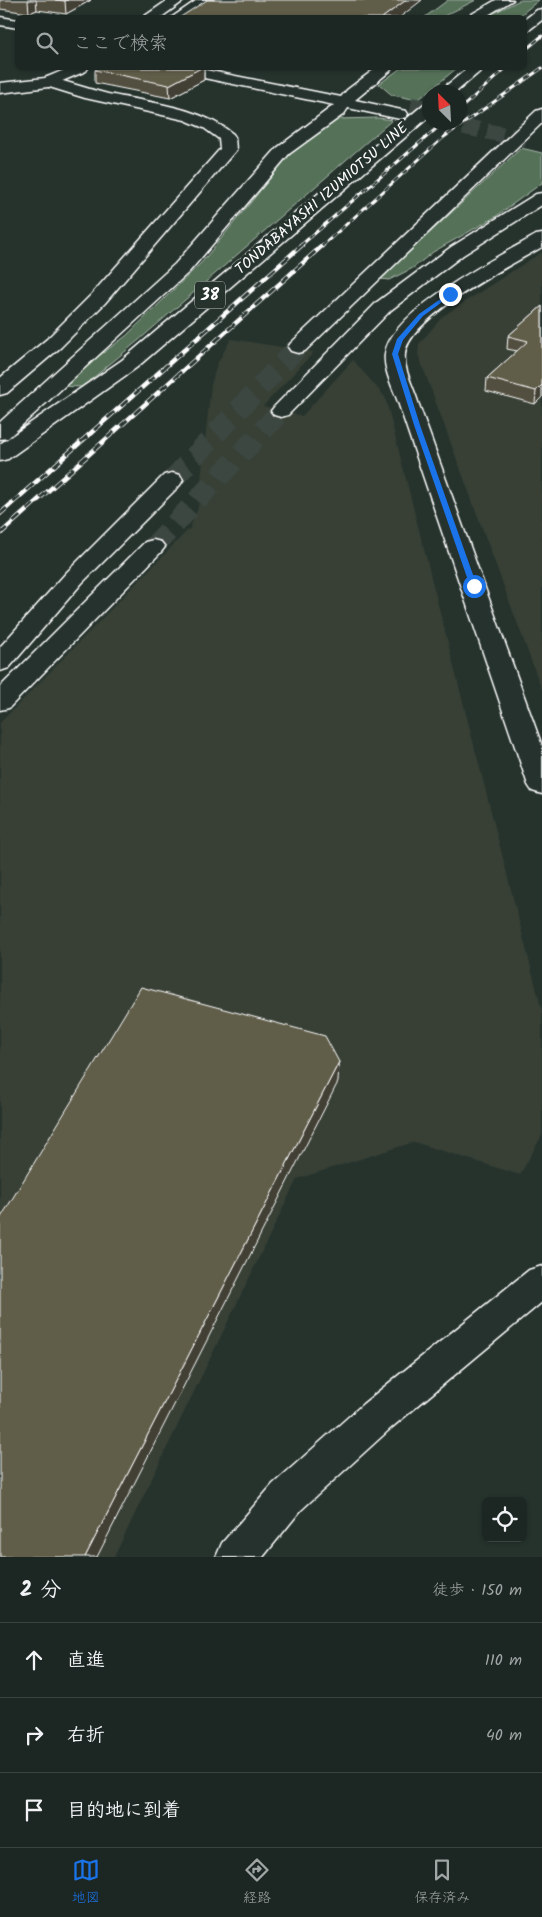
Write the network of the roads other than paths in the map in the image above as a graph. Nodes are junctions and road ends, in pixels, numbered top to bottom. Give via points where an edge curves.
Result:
1 (178, 0) edge
2 (207, 0) edge
3 (506, 0) edge
4 (542, 13) edge
5 (154, 15) edge
6 (183, 15) edge
7 (478, 15) edge
8 (0, 21) edge
9 (15, 24) edge
10 (527, 25) edge
11 (0, 32) edge
12 (15, 34) edge
13 (76, 70) edge
14 (187, 70) edge
15 (237, 70) edge
16 (383, 70) edge
17 (474, 70) edge
18 (48, 82) junction
19 (456, 85) edge
20 (0, 88) edge
21 (348, 98) junction
22 (406, 110) tunnel mouth
23 (422, 114) edge
24 (542, 114) edge
25 (542, 198) edge
26 (542, 239) edge
27 (298, 347) tunnel mouth
28 (0, 389) edge
29 (281, 411) tunnel mouth
30 (0, 433) edge
31 (0, 454) edge
32 (172, 480) tunnel mouth
33 (153, 547) tunnel mouth
34 (0, 663) edge
35 (0, 702) edge
36 (542, 785) edge
37 (542, 1280) edge
38 (237, 1557) edge

1 - 5 main road
2 - 6 main road
3 - 7 main road
4 - 10 main road
8 - 9 main road
11 - 12 main road
13 - 18 main road
14 - 21 main road, TONDABAYASHI IZUMIOTSU LINE
15 - 21 main road, TONDABAYASHI IZUMIOTSU LINE
16 - 21 main road
17 - 19 main road
18 - 20 main road
18 - 28 main road via 69,90 195,117 216,126 227,137 228,150 98,299 54,343
21 - 22 main road, TONDABAYASHI IZUMIOTSU LINE
21 - 30 main road via 283,152 182,268
23 - 31 main road, TONDABAYASHI IZUMIOTSU LINE / 38 via 129,364
24 - 27 main road
25 - 29 main road via 457,251 384,306
26 - 36 main road via 421,315 400,339 395,354
32 - 34 main road via 74,578
33 - 35 main road
37 - 38 main road via 300,1484

